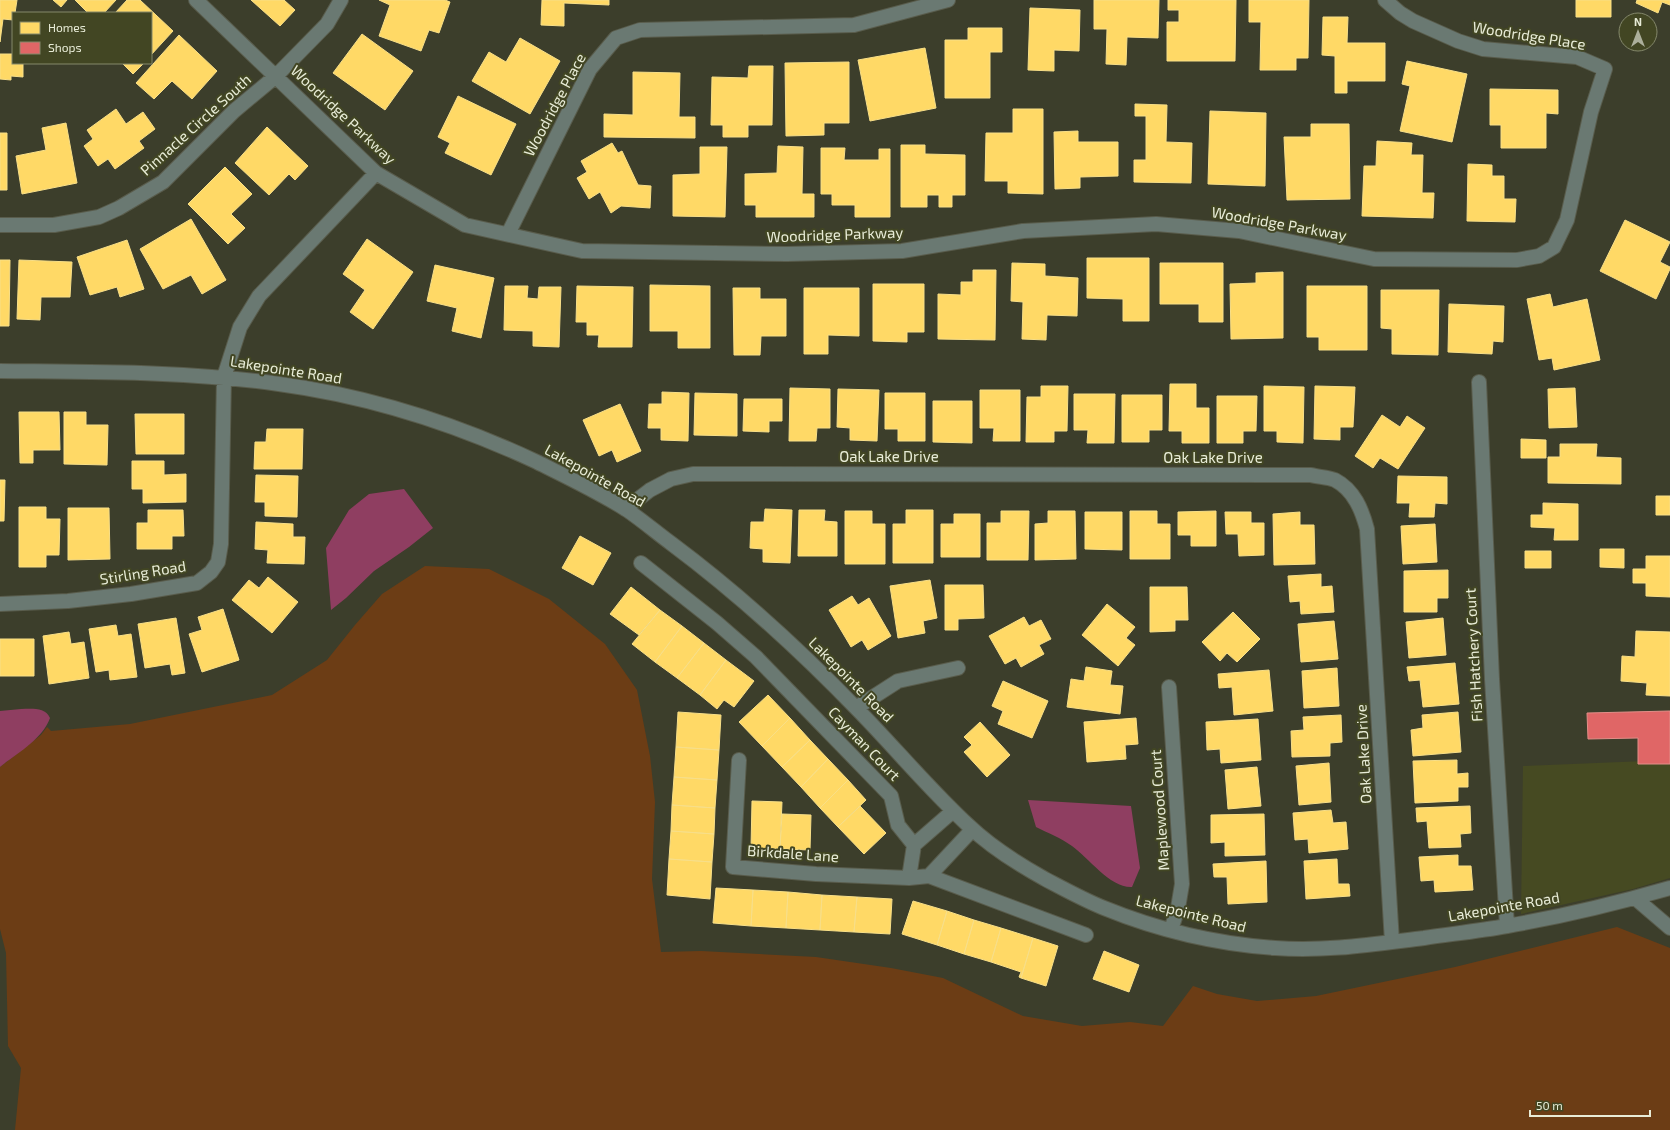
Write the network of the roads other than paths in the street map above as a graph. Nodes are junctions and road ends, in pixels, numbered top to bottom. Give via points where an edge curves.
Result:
1 (196, 0) edge
2 (340, 0) edge
3 (948, 0) edge
4 (1385, 0) edge
5 (276, 76) junction
6 (376, 173) junction
7 (0, 224) edge
8 (508, 234) junction
9 (1554, 247) joint
10 (0, 371) edge
11 (224, 377) junction
12 (1479, 382) dead end
13 (625, 509) junction
14 (642, 563) dead end
15 (0, 604) edge
16 (958, 668) dead end
17 (1169, 687) dead end
18 (856, 708) junction
19 (739, 760) dead end
20 (953, 811) junction
21 (972, 830) junction
22 (914, 845) junction
23 (929, 876) junction
24 (909, 878) junction
25 (1670, 888) edge
26 (1635, 898) junction
27 (1506, 926) junction
28 (1670, 928) edge
29 (1171, 930) junction
30 (1086, 935) dead end
31 (1392, 942) junction

1 - 5 street, Woodridge Parkway
2 - 5 street, Pinnacle Circle South via 327,24
3 - 8 street, Woodridge Place via 854,25 640,30 616,38 590,69
4 - 9 street, Woodridge Place via 1413,21 1458,42 1484,49 1577,57 1605,69 1591,112 1566,220
5 - 6 street, Woodridge Parkway
5 - 7 street, Pinnacle Circle South via 234,111 163,182 119,208 99,217 54,225
6 - 8 street, Woodridge Parkway via 465,225
6 - 11 street, Stirling Road via 259,296 240,327
8 - 9 street, Woodridge Parkway via 582,251 787,254 902,251 1023,231 1156,224 1239,231 1374,258 1517,260 1539,256
10 - 11 street, Lakepointe Road via 163,373
11 - 13 street, Lakepointe Road via 283,384 349,397 450,426 548,468
11 - 15 street, Stirling Road via 221,544 218,562 211,572 197,582 131,594 68,601
12 - 27 street, Fish Hatchery Court
13 - 18 street, Lakepointe Road via 706,570 777,631
13 - 31 street, Oak Lake Drive via 657,486 671,479 692,474 1303,475 1335,480 1351,493 1362,510 1368,529
14 - 22 street, Cayman Court via 718,623 750,652 869,773 891,796 898,825
16 - 18 street via 898,682
17 - 29 street, Maplewood Court via 1182,884
18 - 20 street, Lakepointe Road
19 - 24 street, Birkdale Lane via 733,867
20 - 21 street, Lakepointe Road
20 - 22 street
21 - 23 street
21 - 29 street, Lakepointe Road via 1028,869 1063,888 1099,906
22 - 24 street
23 - 24 street
23 - 30 street
25 - 26 street
26 - 27 street, Lakepointe Road
26 - 28 street
27 - 31 street, Lakepointe Road
29 - 31 street, Lakepointe Road via 1242,945 1278,949 1326,949

